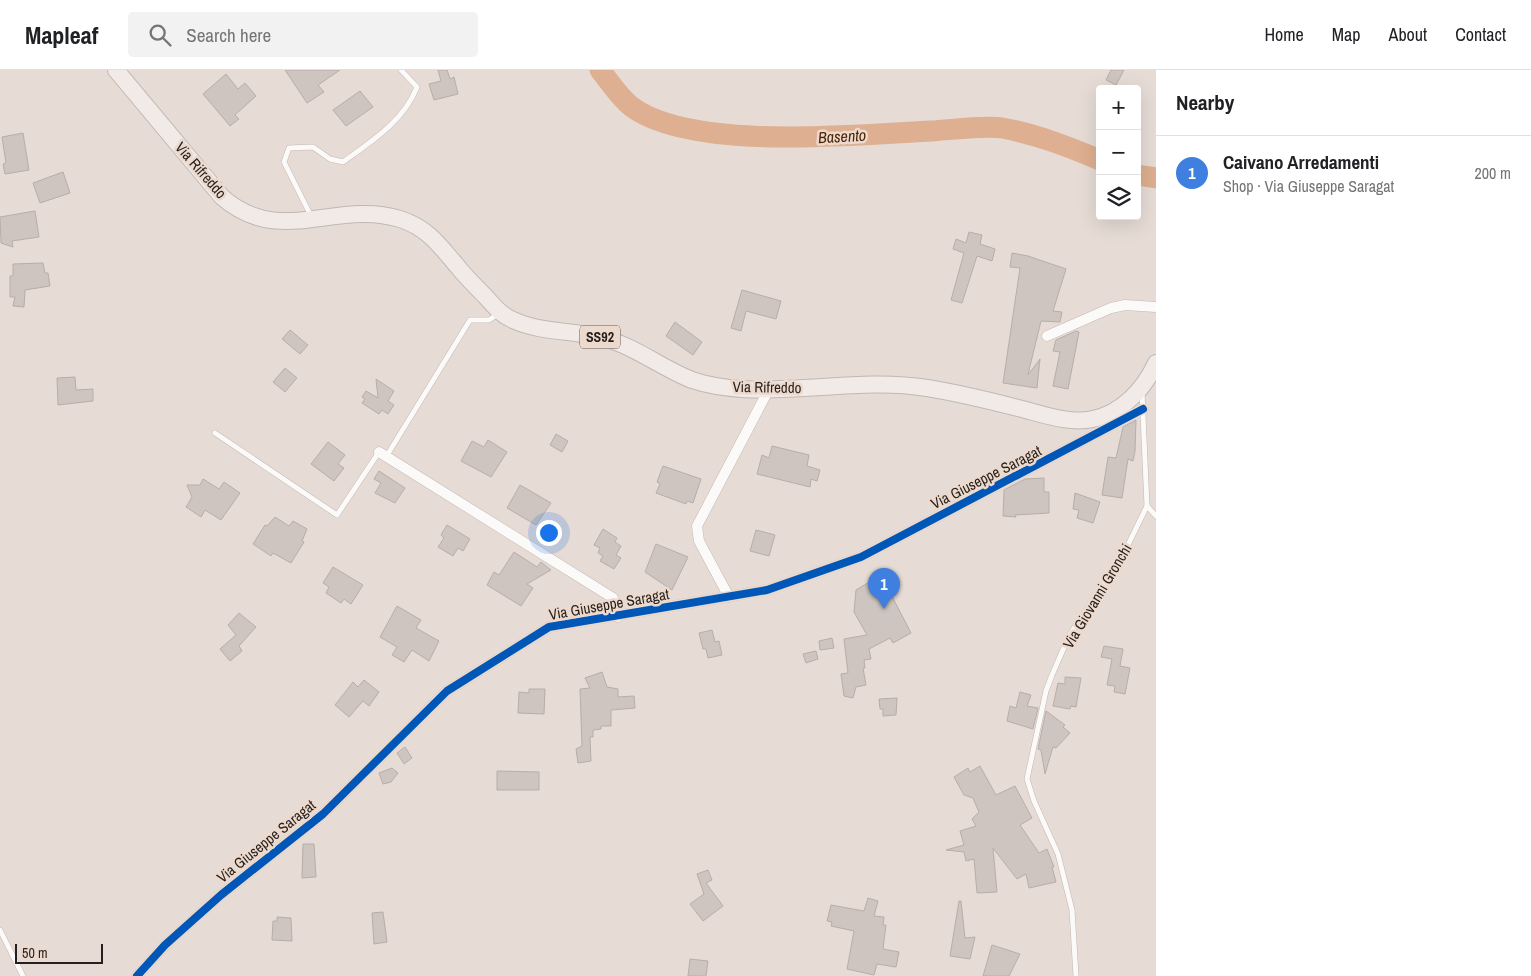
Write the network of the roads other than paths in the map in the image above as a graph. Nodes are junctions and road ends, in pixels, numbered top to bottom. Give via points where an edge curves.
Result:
1 (116, 70) edge
2 (401, 70) edge
3 (313, 219) junction
4 (1156, 307) edge
5 (500, 313) junction
6 (1047, 336) dead end
7 (1156, 363) edge
8 (1142, 388) junction
9 (769, 389) junction
10 (1143, 409) junction
11 (215, 433) dead end
12 (382, 455) junction
13 (1147, 506) junction
14 (1156, 516) edge
15 (729, 597) junction
16 (618, 617) junction
17 (0, 930) edge
18 (23, 976) edge
19 (136, 976) edge
20 (1076, 976) edge

1 - 3 main road, Via Rifreddo / SS92 via 230,204 248,215 268,221
2 - 3 lane via 417,87 412,101 383,133 343,162 330,159 312,147 289,148 284,162
3 - 5 main road, Via Rifreddo / SS92 via 357,213 380,214 402,219 422,229 439,242
4 - 6 street via 1125,305 1111,308
5 - 9 main road, Via Rifreddo / SS92 via 532,326 604,338 693,380 740,389
5 - 12 lane via 489,320 470,320
7 - 8 main road, Via Rifreddo / SS92
8 - 9 main road, Via Rifreddo / SS92 via 1108,415 1077,421 925,388 879,384
8 - 10 lane, Via Giovanni Gronchi
9 - 15 street via 697,526 699,541
10 - 13 lane, Via Giovanni Gronchi
10 - 15 street, Via Giuseppe Saragat via 861,557 767,590
11 - 12 lane via 337,515
12 - 16 street, Via Giuseppe Saragat via 613,598
13 - 14 lane
13 - 20 lane, Via Giovanni Gronchi via 1124,553 1069,636 1046,691 1027,779 1058,854 1072,910
15 - 16 street, Via Giuseppe Saragat
16 - 19 street, Via Giuseppe Saragat via 549,627 447,691 323,814 221,895
17 - 18 lane

